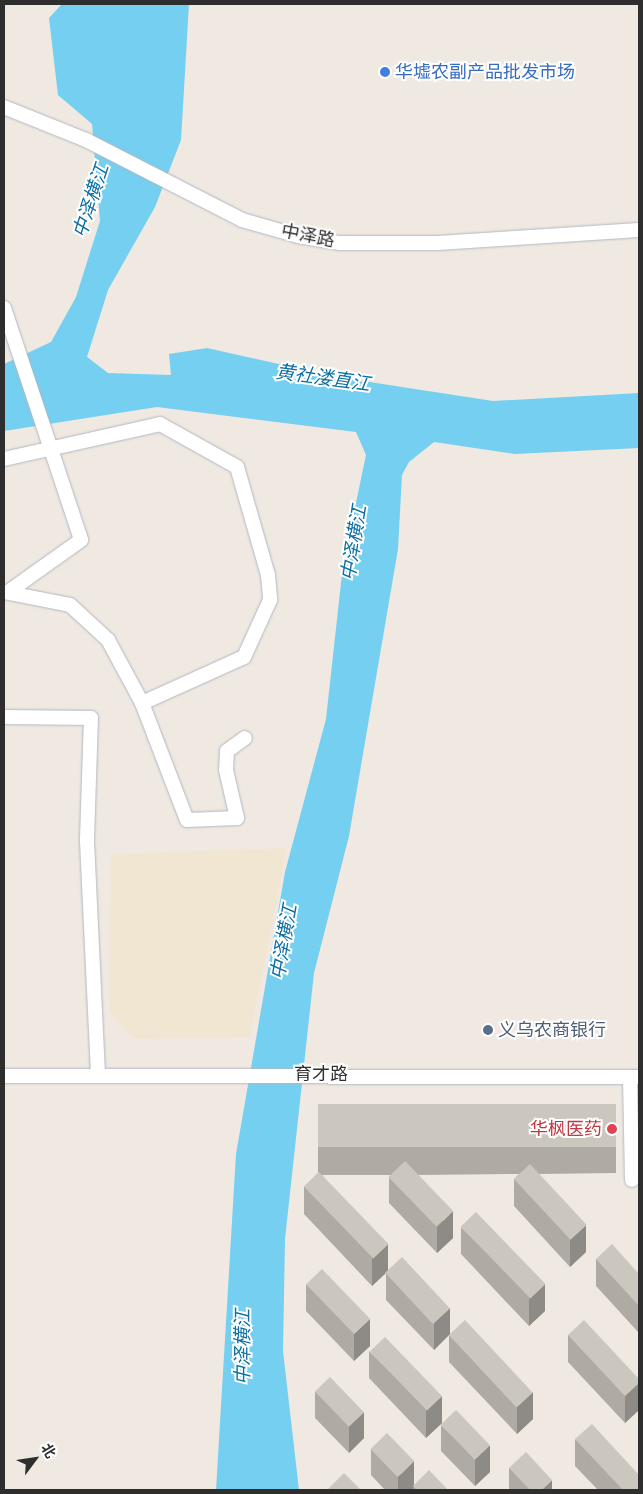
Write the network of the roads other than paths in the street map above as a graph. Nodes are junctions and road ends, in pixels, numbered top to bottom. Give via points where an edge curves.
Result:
1 (4, 106) edge
2 (639, 230) edge
3 (4, 308) edge
4 (49, 450) junction
5 (4, 458) edge
6 (6, 592) edge
7 (142, 703) junction
8 (4, 717) edge
9 (245, 738) dead end
10 (98, 1075) junction
11 (4, 1076) edge
12 (634, 1077) edge
13 (632, 1180) dead end

1 - 2 street, 中泽路 via 86,140 242,220 340,243 438,243
3 - 4 street via 15,351
4 - 5 street
4 - 6 street via 81,540
4 - 7 street via 160,424 237,468 268,575 270,600 244,657
6 - 7 street via 70,605 108,640
7 - 9 street via 187,820 237,818 226,770 227,751
8 - 10 street via 91,718 87,841
10 - 11 street, 育才路
10 - 12 street, 育才路
12 - 13 street

